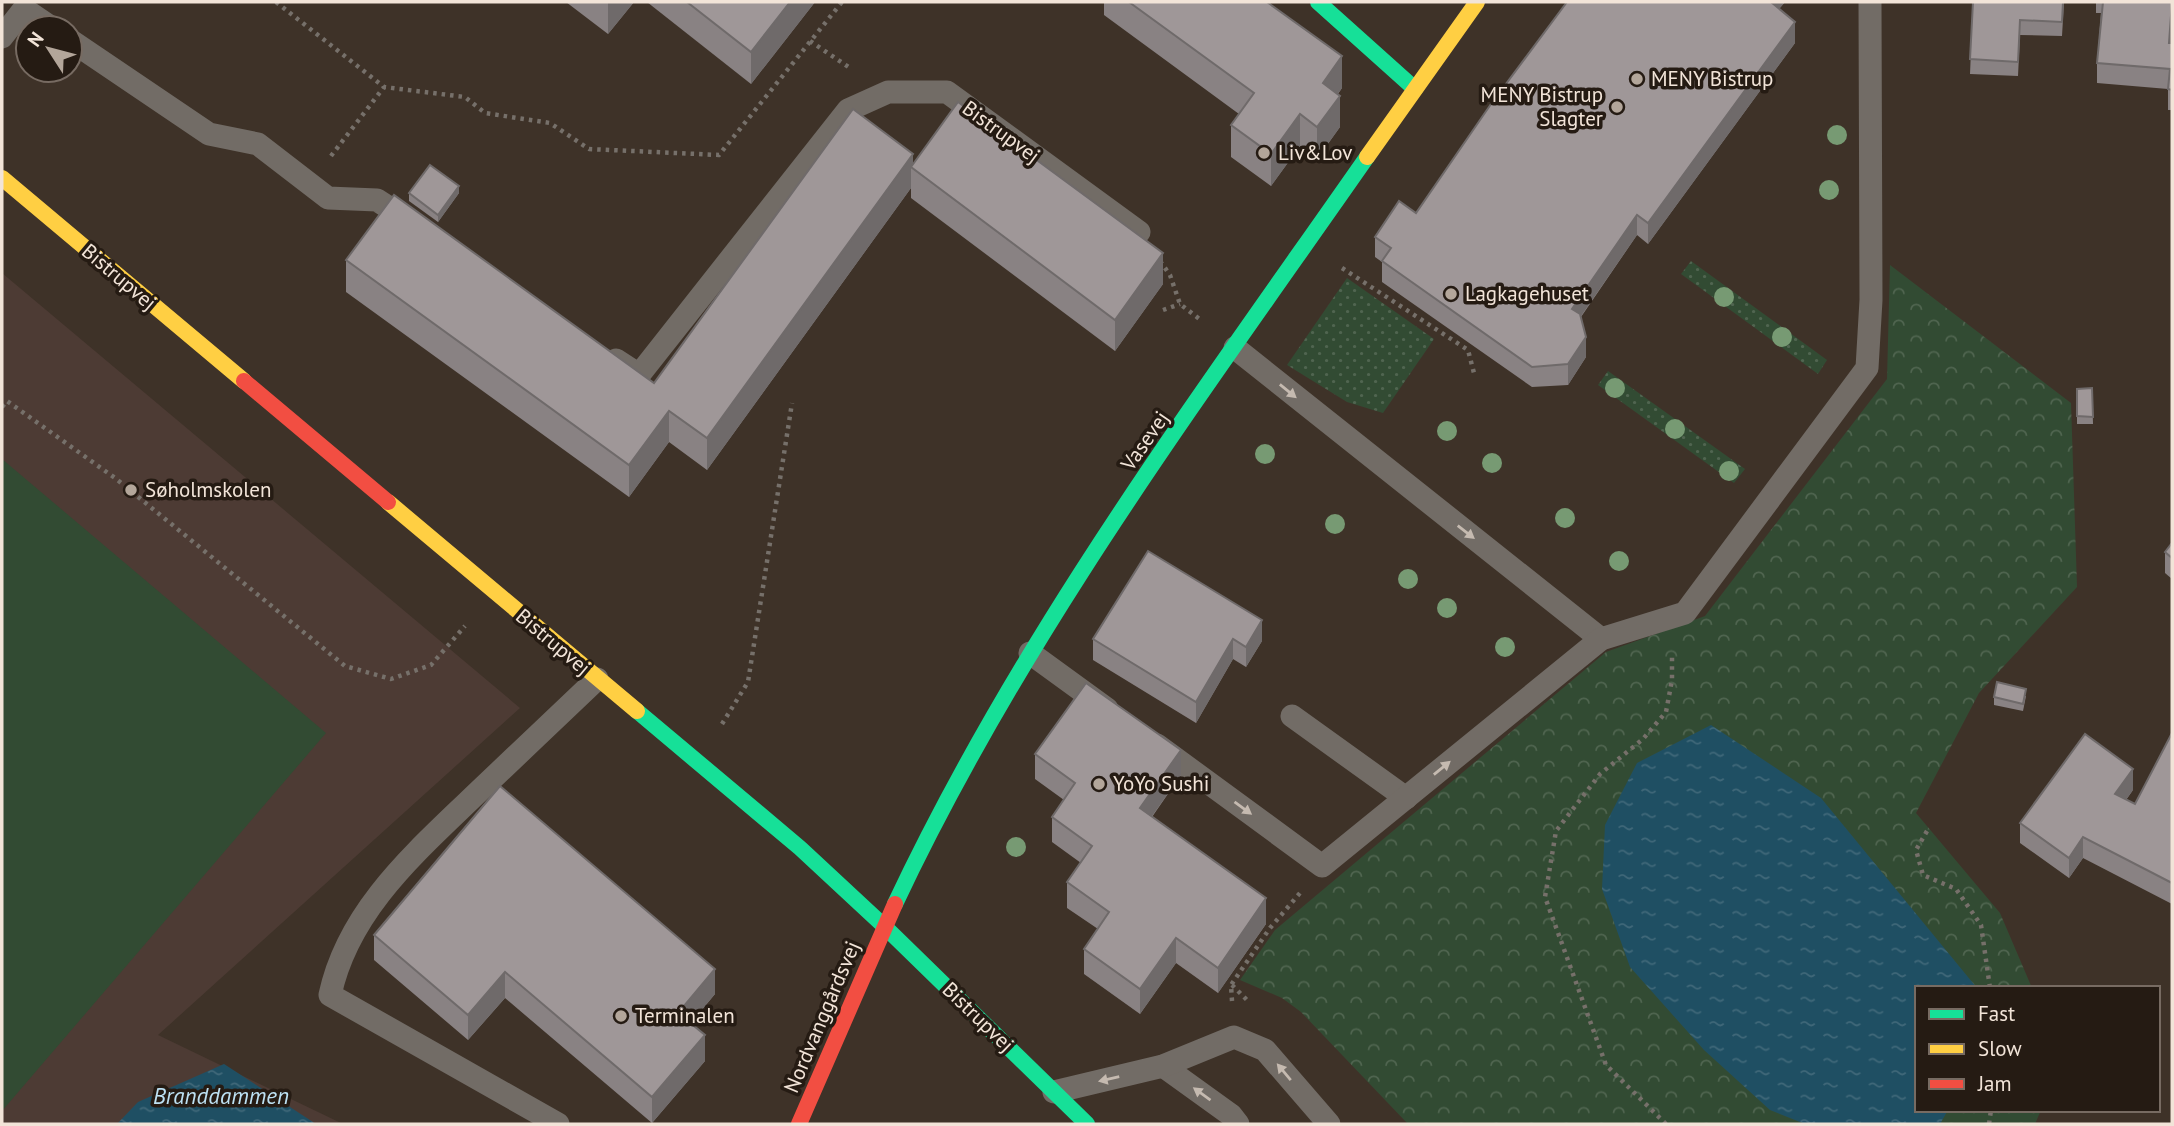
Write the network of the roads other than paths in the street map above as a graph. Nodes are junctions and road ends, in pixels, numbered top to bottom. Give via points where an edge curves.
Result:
1 (1318, 2) edge
2 (1477, 2) edge
3 (1870, 2) edge
4 (20, 5) edge
5 (2, 37) edge
6 (84, 49) edge
7 (1415, 89) junction
8 (2, 178) edge
9 (1139, 232) edge
10 (434, 238) edge
11 (594, 345) edge
12 (1235, 348) junction
13 (1601, 639) junction
14 (1030, 653) junction
15 (597, 679) junction
16 (1292, 716) dead end
17 (1120, 718) edge
18 (1142, 734) edge
19 (1406, 798) junction
20 (885, 927) junction
21 (1163, 1066) junction
22 (1054, 1092) junction
23 (558, 1124) edge
24 (799, 1124) edge
25 (1087, 1124) edge
26 (1238, 1124) edge
27 (1329, 1124) edge

1 - 7 street
2 - 7 street, Vasevej
3 - 13 lane via 1867,368 1685,613
4 - 5 lane
6 - 10 lane via 209,134 258,144 328,198 377,200
7 - 12 street, Vasevej
8 - 15 street, Bistrupvej
9 - 11 lane, Bistrupvej via 947,92 888,92 848,110 639,375
12 -> 13 lane
12 - 14 street, Vasevej via 1097,547
19 -> 13 lane
14 - 17 lane
14 - 20 street, Vasevej via 975,745
15 - 20 street, Bistrupvej via 800,848
15 - 23 lane via 403,865 361,918 335,971 330,995
16 - 19 lane
18 -> 19 lane via 1322,866
20 - 22 street, Bistrupvej
20 - 24 street, Nordvanggårdsvej
21 -> 22 lane
26 -> 21 lane
27 -> 21 lane via 1265,1049 1234,1037
22 - 25 street, Bistrupvej

